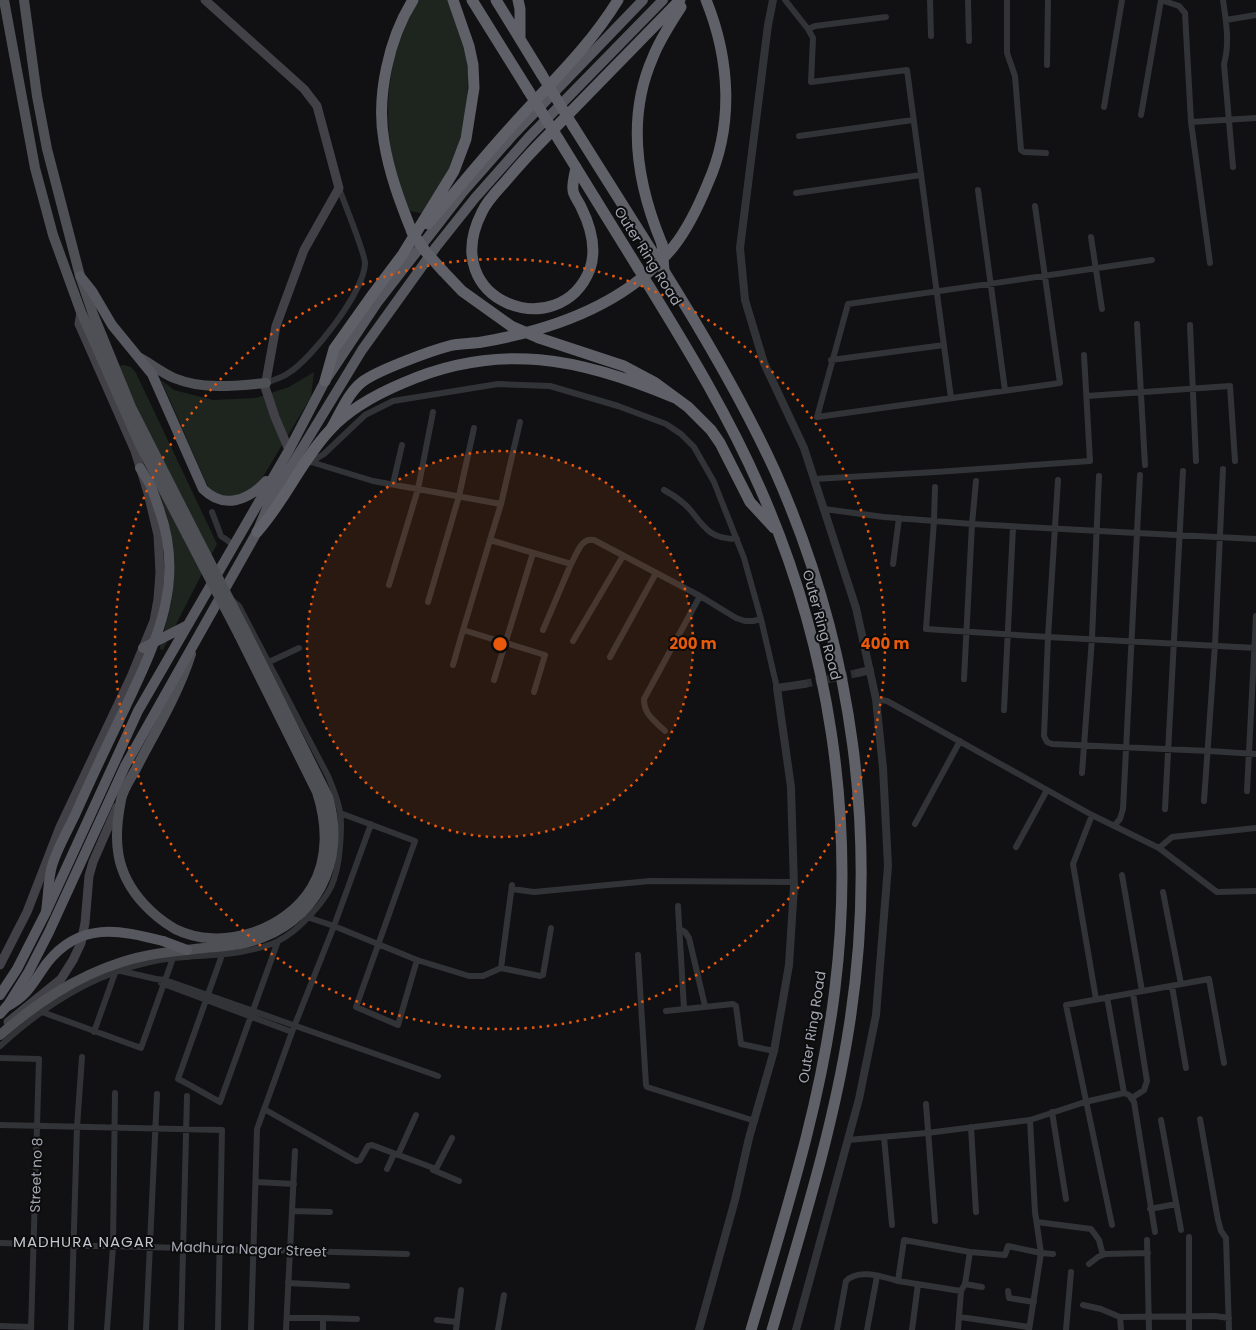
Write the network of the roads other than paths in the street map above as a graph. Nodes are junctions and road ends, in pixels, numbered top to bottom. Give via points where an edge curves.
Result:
1 (4, 0) edge
2 (24, 0) edge
3 (205, 0) edge
4 (413, 0) edge
5 (453, 0) edge
6 (472, 0) edge
7 (496, 0) edge
8 (618, 0) edge
9 (643, 0) edge
10 (664, 0) edge
11 (680, 0) edge
12 (685, 0) edge
13 (773, 0) edge
14 (784, 0) edge
15 (930, 0) edge
16 (968, 0) edge
17 (1007, 0) edge
18 (1048, 0) edge
19 (1122, 0) edge
20 (1161, 0) edge
21 (1223, 0) edge
22 (706, 1) edge
23 (519, 5) edge
24 (1256, 15) edge
25 (886, 17) dead end
26 (1226, 20) junction
27 (808, 29) junction
28 (931, 36) dead end
29 (520, 40) junction
30 (970, 41) dead end
31 (30, 46) junction
32 (12, 48) junction
33 (1047, 65) dead end
34 (1104, 107) dead end
35 (1141, 115) dead end
36 (1256, 118) edge
37 (913, 120) junction
38 (1230, 121) junction
39 (1191, 122) junction
40 (799, 136) dead end
41 (1046, 153) dead end
42 (576, 167) junction
43 (1233, 167) dead end
44 (921, 175) junction
45 (339, 188) junction
46 (978, 190) dead end
47 (796, 193) dead end
48 (1035, 206) dead end
49 (1091, 237) dead end
50 (426, 238) junction
51 (436, 247) junction
52 (403, 254) junction
53 (1152, 260) dead end
54 (1210, 263) dead end
55 (1095, 269) junction
56 (664, 270) junction
57 (80, 276) junction
58 (1045, 276) junction
59 (990, 284) junction
60 (937, 292) junction
61 (1102, 309) dead end
62 (81, 312) junction
63 (1137, 324) dead end
64 (1190, 325) dead end
65 (944, 345) junction
66 (1084, 355) dead end
67 (139, 358) junction
68 (831, 360) junction
69 (641, 380) junction
70 (325, 381) junction
71 (266, 383) junction
72 (1193, 388) junction
73 (1005, 390) junction
74 (1140, 392) junction
75 (1087, 396) junction
76 (951, 398) junction
77 (433, 412) dead end
78 (520, 422) dead end
79 (474, 428) dead end
80 (331, 429) junction
81 (402, 445) dead end
82 (289, 450) junction
83 (1196, 460) dead end
84 (1235, 461) dead end
85 (308, 462) junction
86 (1145, 465) dead end
87 (140, 468) junction
88 (278, 468) junction
89 (1223, 470) dead end
90 (1183, 471) dead end
91 (1140, 475) dead end
92 (1099, 476) dead end
93 (814, 478) junction
94 (1058, 480) dead end
95 (976, 481) dead end
96 (393, 484) junction
97 (935, 487) dead end
98 (418, 489) junction
99 (664, 490) dead end
100 (459, 496) junction
101 (501, 504) junction
102 (824, 509) junction
103 (212, 512) dead end
104 (899, 518) junction
105 (934, 521) junction
106 (972, 524) junction
107 (1013, 528) junction
108 (1055, 528) junction
109 (1096, 531) junction
110 (257, 532) junction
111 (191, 533) junction
112 (1137, 533) junction
113 (1178, 534) junction
114 (780, 535) junction
115 (1220, 537) junction
116 (737, 539) junction
117 (1256, 539) edge
118 (490, 540) junction
119 (234, 545) junction
120 (533, 554) junction
121 (623, 556) junction
122 (225, 560) junction
123 (571, 564) junction
124 (893, 564) dead end
125 (237, 567) junction
126 (656, 574) junction
127 (389, 585) dead end
128 (222, 594) junction
129 (700, 596) junction
130 (428, 602) dead end
131 (1256, 616) edge
132 (761, 619) junction
133 (186, 626) junction
134 (463, 630) junction
135 (544, 630) dead end
136 (966, 631) junction
137 (242, 633) junction
138 (1007, 635) junction
139 (1048, 637) junction
140 (1092, 638) junction
141 (1130, 640) junction
142 (572, 641) dead end
143 (505, 643) junction
144 (1174, 643) junction
145 (194, 644) junction
146 (1215, 645) junction
147 (1255, 647) edge
148 (143, 648) junction
149 (299, 648) dead end
150 (610, 657) dead end
151 (269, 662) junction
152 (453, 665) dead end
153 (870, 670) junction
154 (858, 673) tunnel mouth
155 (964, 679) dead end
156 (494, 680) dead end
157 (804, 684) tunnel mouth
158 (777, 688) junction
159 (534, 692) dead end
160 (876, 699) junction
161 (1004, 710) dead end
162 (665, 731) dead end
163 (960, 741) junction
164 (1084, 745) junction
165 (1126, 748) junction
166 (1168, 749) junction
167 (1209, 751) junction
168 (1252, 754) edge
169 (1082, 773) dead end
170 (1047, 790) junction
171 (1247, 791) dead end
172 (121, 798) junction
173 (1204, 801) dead end
174 (1165, 809) dead end
175 (340, 813) junction
176 (1092, 815) junction
177 (371, 824) junction
178 (915, 824) dead end
179 (1114, 826) junction
180 (1256, 828) edge
181 (1016, 847) dead end
182 (1159, 848) junction
183 (1122, 875) dead end
184 (794, 882) junction
185 (1256, 891) edge
186 (1163, 892) dead end
187 (678, 906) dead end
188 (46, 912) junction
189 (307, 917) junction
190 (334, 926) junction
191 (551, 928) dead end
192 (679, 929) junction
193 (278, 941) junction
194 (378, 944) junction
195 (187, 950) junction
196 (222, 955) junction
197 (638, 955) dead end
198 (173, 958) junction
199 (417, 960) junction
200 (0, 965) edge
201 (501, 968) junction
202 (117, 972) junction
203 (164, 982) junction
204 (1182, 984) junction
205 (1172, 986) junction
206 (1142, 991) junction
207 (1133, 993) junction
208 (0, 995) edge
209 (207, 997) junction
210 (1107, 997) junction
211 (1096, 999) junction
212 (704, 1006) junction
213 (684, 1009) junction
214 (3, 1011) edge
215 (666, 1011) dead end
216 (42, 1012) junction
217 (252, 1014) junction
218 (293, 1029) junction
219 (0, 1030) edge
220 (94, 1032) junction
221 (0, 1035) edge
222 (0, 1046) edge
223 (774, 1051) junction
224 (82, 1057) dead end
225 (0, 1058) edge
226 (1224, 1063) dead end
227 (1186, 1068) dead end
228 (438, 1076) dead end
229 (115, 1093) dead end
230 (1124, 1093) junction
231 (157, 1094) dead end
232 (187, 1096) dead end
233 (1132, 1098) junction
234 (1085, 1102) junction
235 (926, 1104) dead end
236 (264, 1109) junction
237 (1052, 1112) junction
238 (416, 1115) dead end
239 (1200, 1119) dead end
240 (1030, 1120) junction
241 (1161, 1120) dead end
242 (754, 1121) junction
243 (0, 1126) edge
244 (37, 1126) junction
245 (77, 1127) junction
246 (115, 1128) junction
247 (155, 1128) junction
248 (971, 1128) junction
249 (186, 1129) junction
250 (927, 1133) junction
251 (884, 1137) junction
252 (452, 1138) dead end
253 (848, 1140) junction
254 (295, 1151) dead end
255 (396, 1154) junction
256 (387, 1169) dead end
257 (433, 1170) junction
258 (459, 1181) dead end
259 (256, 1182) junction
260 (294, 1184) junction
261 (1066, 1199) dead end
262 (1176, 1204) junction
263 (1150, 1209) junction
264 (292, 1211) junction
265 (330, 1212) dead end
266 (976, 1212) dead end
267 (935, 1221) dead end
268 (1037, 1222) junction
269 (1112, 1225) dead end
270 (892, 1226) dead end
271 (1181, 1230) dead end
272 (1155, 1232) dead end
273 (1189, 1237) dead end
274 (1147, 1240) dead end
275 (0, 1243) edge
276 (34, 1244) junction
277 (73, 1245) junction
278 (113, 1246) junction
279 (150, 1247) junction
280 (183, 1247) junction
281 (221, 1248) junction
282 (254, 1249) junction
283 (290, 1250) junction
284 (970, 1252) junction
285 (1041, 1253) junction
286 (1148, 1253) junction
287 (407, 1254) dead end
288 (1053, 1254) dead end
289 (1103, 1255) junction
290 (1089, 1264) dead end
291 (1071, 1272) dead end
292 (877, 1276) junction
293 (898, 1281) junction
294 (288, 1283) junction
295 (918, 1284) junction
296 (347, 1286) dead end
297 (982, 1287) dead end
298 (963, 1288) junction
299 (461, 1290) dead end
300 (1008, 1291) dead end
301 (504, 1295) dead end
302 (1034, 1302) junction
303 (1083, 1305) dead end
304 (1189, 1316) junction
305 (960, 1317) junction
306 (1120, 1317) junction
307 (1148, 1317) junction
308 (287, 1318) junction
309 (323, 1318) junction
310 (1229, 1318) junction
311 (357, 1319) dead end
312 (437, 1320) dead end
313 (457, 1322) junction
314 (0, 1326) edge
315 (31, 1329) edge
316 (1029, 1329) edge
317 (71, 1330) edge
318 (107, 1330) edge
319 (146, 1330) edge
320 (181, 1330) edge
321 (218, 1330) edge
322 (252, 1330) edge
323 (286, 1330) edge
324 (323, 1330) edge
325 (456, 1330) edge
326 (498, 1330) edge
327 (699, 1330) edge
328 (751, 1330) edge
329 (772, 1330) edge
330 (796, 1330) edge
331 (837, 1330) edge
332 (867, 1330) edge
333 (912, 1330) edge
334 (958, 1330) edge
335 (1066, 1330) edge
336 (1121, 1330) edge
337 (1148, 1330) edge
338 (1189, 1330) edge
339 (1229, 1330) edge

1 - 32 main road
2 - 31 main road
3 - 45 main road via 304,89 317,106
4 - 69 highway, bridge via 402,18 388,60 382,107 383,138 390,173 412,232 462,291 511,326 624,366
5 - 52 highway via 470,46 473,65 474,88 466,139 454,171
6 - 42 highway, Outer Ring Road, bridge
7 - 29 highway, Outer Ring Road
8 - 52 highway via 583,50 509,128
9 - 50 highway via 514,134
10 - 51 highway via 529,137
11 - 42 highway via 526,157 489,200 472,239 473,266 479,279 499,300 531,309 548,306 560,302 585,279 591,267 592,234 573,190
12 - 56 highway, bridge via 652,57 638,118 640,172 662,244
13 - 93 street via 740,248 745,300 764,363 804,448
14 - 27 street
15 - 28 street
16 - 30 street
17 - 41 street via 1006,54 1015,76 1021,150
18 - 33 street
19 - 34 street
20 - 35 street
20 - 39 street via 1180,6 1184,13
21 - 26 street
22 - 80 highway via 724,63 723,139 715,168 695,213 674,246 629,288 586,312 540,329 446,347 369,377 354,391
23 - 29 highway
24 - 26 street
25 - 27 street
26 - 38 street via 1224,64
27 - 37 street via 813,38 811,82 907,70
29 - 56 highway, Outer Ring Road, bridge
31 - 32 main road
31 - 57 main road via 47,149
32 - 62 main road via 35,168 53,235
36 - 38 street
37 - 40 street
37 - 44 street
38 - 39 street
38 - 43 street
39 - 54 street
42 - 114 highway, Outer Ring Road, bridge via 724,412
44 - 47 street
44 - 60 street
45 - 71 main road via 304,250 276,326
45 - 71 street via 366,262 359,286 312,352 288,374
46 - 59 street
48 - 58 street
49 - 55 street
50 - 51 highway
50 - 70 highway via 377,303
51 - 110 highway via 362,350 270,501
52 - 70 highway via 334,349
53 - 55 street
55 - 58 street
55 - 61 street
56 - 329 highway, Outer Ring Road via 752,423 798,528 835,647 856,763 861,833 861,911 849,1029 824,1148
57 - 67 highway via 112,325
57 - 111 main road via 132,407
58 - 59 street
58 - 73 street via 1060,382
59 - 60 street
59 - 73 street
60 - 65 street
60 - 68 street via 848,304
62 - 87 main road via 79,324
62 - 111 main road via 139,443
63 - 74 street
64 - 72 street
65 - 68 street
65 - 76 street
66 - 75 street
67 - 71 main road via 174,378 200,386
67 - 88 highway via 152,374 209,496 228,500 246,498
68 - 76 street via 817,417
69 - 80 highway via 544,360 504,358 471,361 430,371 385,390
69 - 114 highway via 654,382 688,407 710,430 750,502
70 - 82 highway
71 - 82 main road via 274,417
72 - 74 street
72 - 83 street
72 - 84 street via 1230,386
73 - 76 street
74 - 75 street
74 - 86 street
75 - 93 street via 1090,460
77 - 98 street
78 - 101 street
79 - 100 street
80 - 85 highway
81 - 96 street
82 - 88 highway
85 - 96 street
85 - 110 highway
85 - 116 street via 324,454 365,415 393,401 498,384 550,386 618,406 666,424 681,434 694,447 714,482
87 - 148 main road via 158,535 160,572 154,621
87 - 188 highway, bridge via 151,486 166,532 169,555 164,613 153,646 51,869
88 - 119 highway
89 - 115 street
90 - 113 street
91 - 112 street
92 - 109 street
93 - 102 street
94 - 108 street
95 - 106 street
96 - 98 street
97 - 105 street
98 - 100 street
98 - 127 street
99 - 116 street via 680,500 713,534
100 - 101 street
100 - 130 street
101 - 118 street
102 - 104 street
102 - 153 street via 856,608
103 - 119 street via 221,536
104 - 105 street
104 - 124 street
105 - 106 street
105 - 136 street via 925,627
106 - 107 street
106 - 136 street
107 - 108 street
107 - 138 street
108 - 109 street
108 - 139 street
109 - 112 street
109 - 140 street
110 - 125 highway
111 - 137 main road, bridge
112 - 113 street
112 - 141 street
113 - 115 street
113 - 144 street
114 - 328 highway, Outer Ring Road via 816,652 827,704 838,789 842,910 837,973 823,1065 805,1144
115 - 117 street
115 - 146 street
116 - 132 street
118 - 120 street
118 - 134 street
119 - 122 highway
120 - 123 street
120 - 143 street
121 - 123 street via 589,539 584,541
121 - 126 street
121 - 142 street
122 - 125 highway
122 - 133 highway
123 - 135 street
125 - 128 highway
126 - 129 street
126 - 150 street
128 - 145 highway
128 - 151 street via 239,606
129 - 132 street via 736,618 745,621
129 - 162 street via 644,699 646,712
131 - 147 street
132 - 158 street
133 - 148 highway
133 - 188 highway via 138,711
134 - 143 street
134 - 152 street
136 - 138 street
136 - 155 street
137 - 172 main road via 321,805 324,849 317,876 305,897 276,922 251,933 206,938 176,929 163,922 138,898 123,874 117,852
137 - 195 main road via 328,797 334,823 332,860 315,898 284,927 248,943
138 - 139 street
138 - 161 street
139 - 140 street
139 - 164 street via 1046,742
140 - 141 street
140 - 164 street
141 - 144 street
141 - 165 street
143 - 156 street
143 - 159 street via 545,655
144 - 146 street
144 - 166 street
145 - 172 main road via 184,677
145 - 214 highway via 125,766 49,932
146 - 147 street
146 - 167 street
147 - 168 street
148 - 200 main road via 60,827 28,912
149 - 151 street
151 - 175 street via 328,776
153 - 154 street
153 - 160 street
157 - 158 street
158 - 184 street via 791,787
160 - 163 street via 898,707
160 - 253 street via 888,866 876,1016 860,1099
163 - 170 street
163 - 178 street
164 - 165 street
164 - 169 street
165 - 166 street
165 - 179 street via 1123,809
166 - 167 street
166 - 174 street
167 - 168 street
167 - 173 street
168 - 171 street
170 - 176 street
170 - 181 street
172 - 219 main road via 89,876 82,943 61,979
175 - 177 street
175 - 189 street via 342,829 338,864 330,887
176 - 179 street
176 - 211 street via 1073,864
177 - 190 street
177 - 194 street via 415,841
179 - 182 street
180 - 182 street via 1172,838
182 - 185 street via 1217,892
183 - 206 street
184 - 201 street via 650,881 540,891 512,887
184 - 223 street via 788,965
186 - 204 street
187 - 192 street
188 - 208 highway
189 - 190 street
189 - 193 street
190 - 194 street
190 - 218 street
191 - 201 street via 543,975
192 - 212 street via 689,938
192 - 213 street
193 - 196 street
193 - 217 street
194 - 199 street
194 - 199 street via 356,1007 398,1025
195 - 214 highway, bridge via 116,931 90,934 59,951 22,998
195 - 221 main road via 143,956 105,968 43,1000
196 - 198 street
196 - 209 street
197 - 242 street via 646,1085
198 - 202 street
198 - 203 street
199 - 201 street via 476,977
202 - 203 street
202 - 216 street via 75,991
202 - 220 street
203 - 209 street
203 - 220 street via 141,1048
204 - 205 street
204 - 226 street via 1209,980
205 - 206 street
205 - 227 street
206 - 207 street
207 - 210 street
207 - 233 street via 1147,1081 1144,1090
209 - 217 street
209 - 217 street via 178,1080 197,1087 203,1094 220,1102
210 - 211 street
210 - 230 street
211 - 234 street via 1066,1004
212 - 213 street
212 - 223 street via 733,1004 736,1006 741,1044
213 - 215 street
216 - 220 street
216 - 222 street
217 - 218 street
218 - 228 street
218 - 236 street
223 - 242 street
224 - 245 street
225 - 244 street, Street no 8 via 39,1060
229 - 246 street
230 - 233 street
230 - 234 street
231 - 247 street
232 - 249 street
233 - 263 street
234 - 237 street
234 - 269 street
235 - 250 street
236 - 255 street via 356,1161 370,1145
236 - 259 street via 257,1129
237 - 240 street
237 - 261 street
238 - 255 street
239 - 310 street via 1218,1220 1226,1238
240 - 248 street
240 - 268 street
241 - 262 street
242 - 327 street
243 - 244 street
244 - 245 street
244 - 276 street, Street no 8
245 - 246 street
245 - 277 street
246 - 247 street
246 - 278 street
247 - 249 street
247 - 279 street
248 - 250 street
248 - 266 street
249 - 280 street
249 - 281 street via 222,1130
250 - 251 street
250 - 267 street
251 - 253 street
251 - 270 street
252 - 257 street via 438,1168
253 - 330 street
254 - 260 street
255 - 256 street
255 - 257 street
257 - 258 street
259 - 260 street
259 - 282 street
260 - 264 street
262 - 263 street
262 - 271 street
263 - 272 street
264 - 265 street
264 - 283 street
268 - 285 street
268 - 289 street via 1092,1229
273 - 304 street
274 - 286 street
275 - 276 street, Madhura Nagar Street
276 - 277 street, Madhura Nagar Street
276 - 315 street, Street no 8
277 - 278 street, Madhura Nagar Street
277 - 317 street
278 - 279 street, Madhura Nagar Street
278 - 318 street
279 - 280 street, Madhura Nagar Street
279 - 319 street
280 - 281 street, Madhura Nagar Street
280 - 320 street
281 - 282 street, Madhura Nagar Street
281 - 321 street
282 - 283 street, Madhura Nagar Street
282 - 322 street
283 - 287 street, Madhura Nagar Street
283 - 294 street
284 - 285 street via 1005,1255 1008,1246
284 - 293 street via 904,1240
284 - 298 street
285 - 288 street
285 - 302 street
286 - 289 street
286 - 307 street
289 - 290 street
291 - 335 street
292 - 293 street
292 - 331 street via 858,1274 846,1281
292 - 332 street
293 - 295 street
294 - 296 street
294 - 308 street
295 - 298 street
295 - 333 street
297 - 298 street
298 - 305 street
299 - 313 street
300 - 302 street via 1009,1298
301 - 326 street
302 - 316 street
303 - 306 street
304 - 307 street
304 - 310 street
304 - 338 street
305 - 316 street
305 - 334 street
306 - 307 street
306 - 336 street
307 - 337 street
308 - 309 street
308 - 323 street
309 - 311 street
309 - 324 street
310 - 339 street
312 - 313 street
313 - 325 street
314 - 315 street

